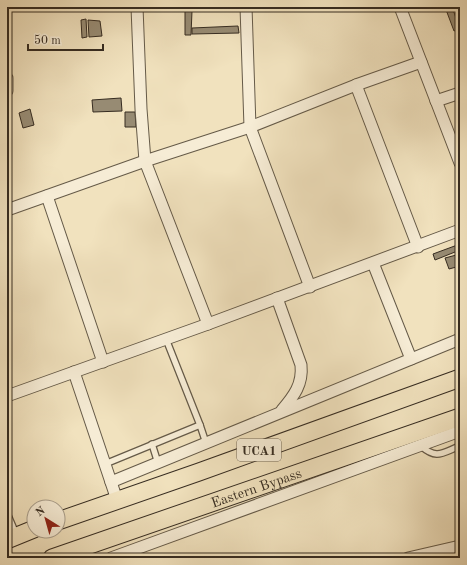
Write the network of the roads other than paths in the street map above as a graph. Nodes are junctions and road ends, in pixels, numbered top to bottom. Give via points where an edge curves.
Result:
1 (137, 7) edge
2 (246, 7) edge
3 (400, 7) edge
4 (421, 62) junction
5 (7, 78) edge
6 (356, 85) junction
7 (7, 91) edge
8 (460, 93) edge
9 (436, 101) junction
10 (250, 127) junction
11 (145, 161) junction
12 (460, 163) edge
13 (47, 196) junction
14 (7, 210) edge
15 (460, 230) edge
16 (418, 247) junction
17 (373, 263) junction
18 (310, 287) junction
19 (277, 298) junction
20 (208, 324) junction
21 (166, 339) junction
22 (460, 339) edge
23 (411, 359) junction
24 (103, 362) junction
25 (74, 372) junction
26 (460, 378) edge
27 (7, 396) edge
28 (280, 412) junction
29 (460, 417) edge
30 (200, 425) junction
31 (460, 431) edge
32 (206, 443) junction
33 (152, 444) junction
34 (421, 445) junction
35 (460, 446) edge
36 (158, 463) junction
37 (105, 464) junction
38 (111, 482) junction
39 (117, 500) junction
40 (7, 513) edge
41 (66, 517) edge
42 (26, 533) edge
43 (12, 538) edge
44 (104, 540) junction
45 (460, 546) edge
46 (412, 557) edge
47 (52, 558) edge
48 (110, 558) edge

1 - 11 street
2 - 10 street
3 - 4 street
4 - 6 street
4 - 9 street
5 - 7 street
6 - 10 street
6 - 16 street
8 - 9 street
9 - 12 street
10 - 11 street
10 - 18 street
11 - 13 street
11 - 20 street
13 - 14 street
13 - 24 street
15 - 16 street
16 - 17 street
17 - 18 street
17 - 23 street
18 - 19 street
19 - 20 street
19 - 28 street via 302,365 298,388
20 - 21 street
21 - 24 street
21 - 30 lane
22 - 23 street
23 - 28 street
24 - 25 street
25 - 27 street
25 - 37 street
26 - 39 main road, UCA1
28 - 32 street
29 - 44 main road, Eastern Bypass
30 - 32 lane
30 - 33 lane
31 - 34 street
32 - 36 street
33 - 36 lane
33 - 37 lane
34 - 35 lane via 430,454 436,455
34 - 48 street
36 - 38 street
37 - 38 street
38 - 39 street
39 - 41 main road, UCA1
40 - 43 lane
42 - 43 main road
44 - 47 main road, Eastern Bypass
44 - 48 street
45 - 46 street

